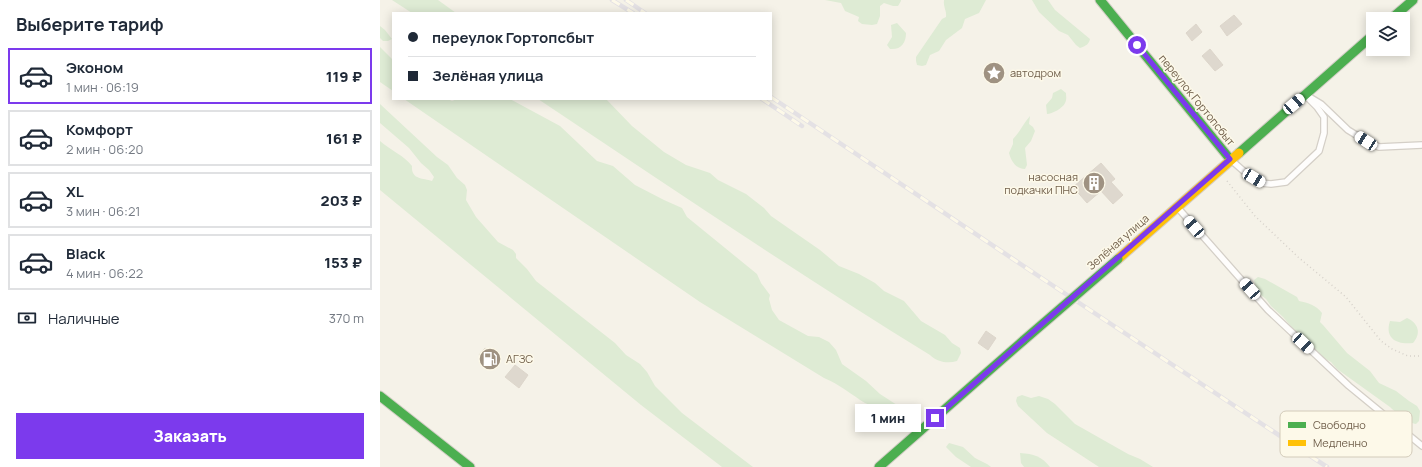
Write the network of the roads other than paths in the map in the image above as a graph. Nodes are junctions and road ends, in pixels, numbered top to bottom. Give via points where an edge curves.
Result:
1 (1100, 0) edge
2 (1413, 0) edge
3 (1399, 12) edge
4 (1366, 41) edge
5 (1305, 95) junction
6 (1422, 145) edge
7 (1230, 159) junction
8 (1176, 207) junction
9 (380, 396) edge
10 (1379, 411) edge
11 (1412, 438) edge
12 (1422, 446) edge
13 (470, 467) edge
14 (879, 467) edge

1 - 7 street, переулок Гортопсбыт
2 - 3 street
4 - 5 street, Зелёная улица
5 - 6 lane via 1321,104 1348,130 1366,141 1379,146
5 - 7 street, Зелёная улица
5 - 7 lane via 1324,117 1324,133 1318,151 1286,182 1262,183
7 - 8 street, Зелёная улица
8 - 10 lane via 1268,310
8 - 14 street, Зелёная улица, bridge
9 - 13 street
11 - 12 lane

